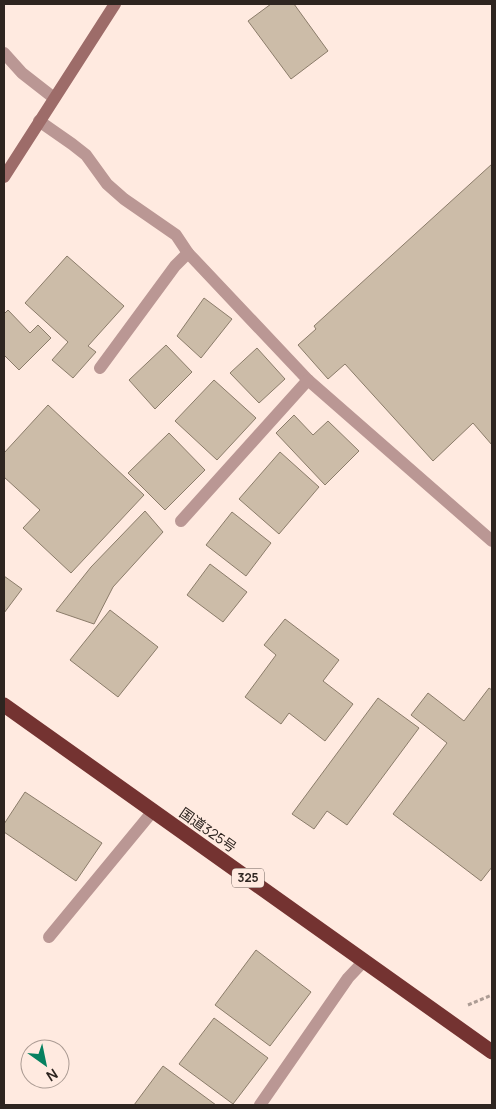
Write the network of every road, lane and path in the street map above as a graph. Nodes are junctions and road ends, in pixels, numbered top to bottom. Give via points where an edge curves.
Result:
1 (115, 4) edge
2 (4, 53) edge
3 (54, 98) junction
4 (39, 121) junction
5 (4, 176) edge
6 (188, 253) junction
7 (100, 368) dead end
8 (308, 380) junction
9 (181, 521) dead end
10 (492, 541) edge
11 (4, 705) edge
12 (153, 811) junction
13 (49, 937) dead end
14 (364, 961) junction
15 (492, 1052) edge
16 (260, 1105) edge

1 - 3 street
2 - 3 street via 22,73
3 - 4 street
4 - 5 street
4 - 6 street via 86,155 107,184 176,235
6 - 7 street
6 - 8 street
8 - 9 street
8 - 10 street
11 - 12 highway, 国道325号 / 325
12 - 13 street
12 - 14 highway, 国道325号 / 325
14 - 15 highway, 国道325号 / 325
14 - 16 street via 348,978

